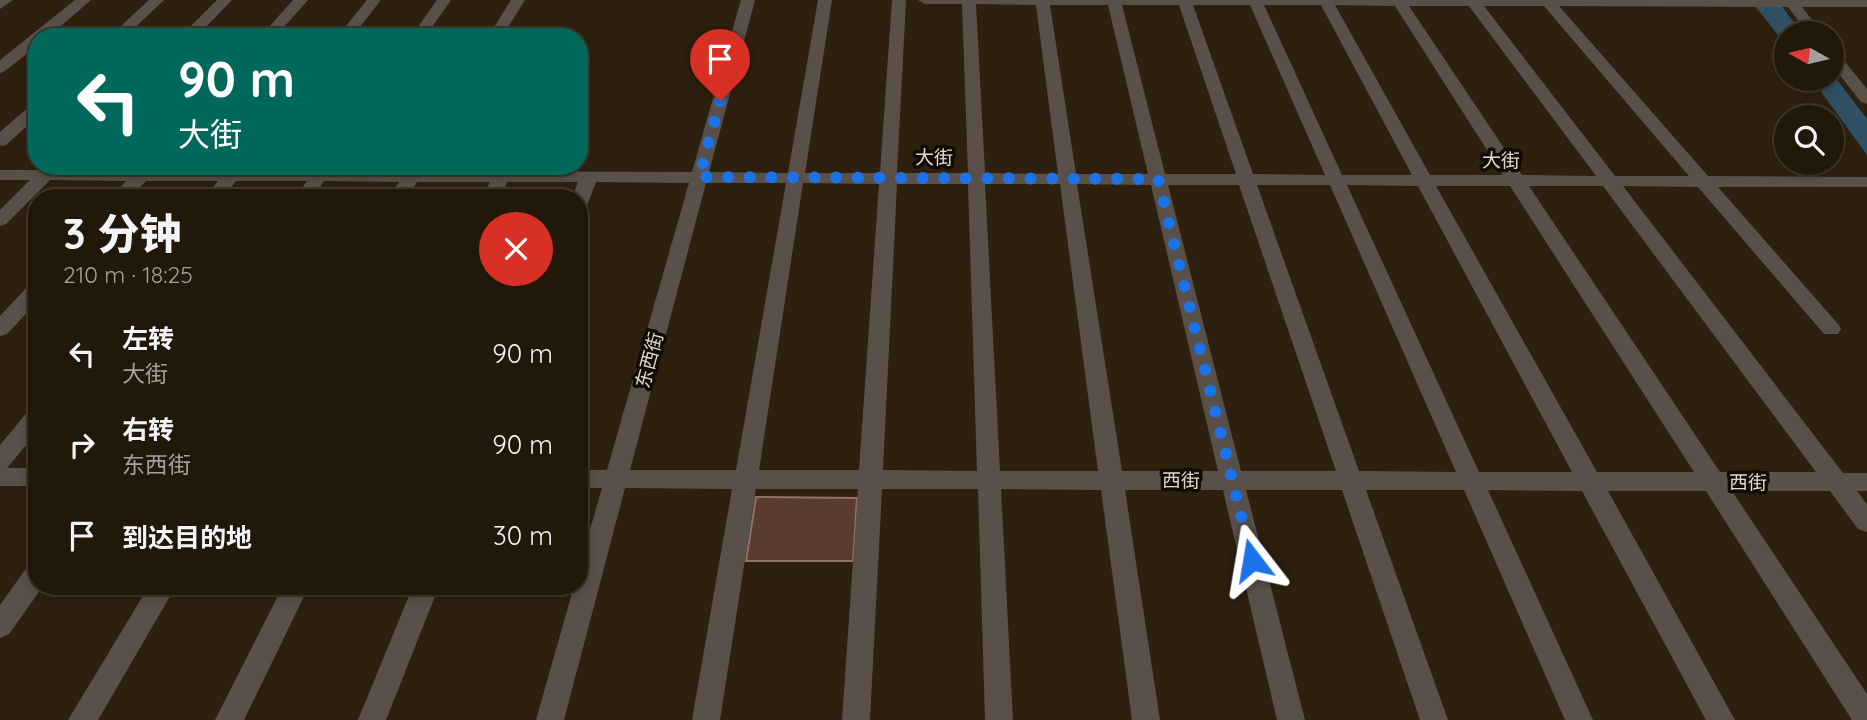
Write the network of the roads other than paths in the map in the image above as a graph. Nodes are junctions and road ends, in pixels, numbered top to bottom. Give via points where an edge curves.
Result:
1 (6, 0) edge
2 (84, 0) edge
3 (157, 0) edge
4 (225, 0) edge
5 (301, 0) edge
6 (374, 0) edge
7 (444, 0) edge
8 (518, 0) edge
9 (748, 0) edge
10 (825, 0) edge
11 (899, 0) edge
12 (925, 0) edge
13 (970, 0) edge
14 (1042, 0) edge
15 (1114, 0) edge
16 (1184, 0) edge
17 (1256, 0) edge
18 (1325, 0) edge
19 (1399, 0) edge
20 (1472, 1) edge
21 (1547, 1) edge
22 (1791, 2) edge
23 (1867, 2) edge
24 (0, 5) edge
25 (1806, 21) edge
26 (50, 28) edge
27 (126, 28) edge
28 (196, 28) edge
29 (275, 28) edge
30 (351, 28) edge
31 (424, 28) edge
32 (501, 28) edge
33 (28, 46) edge
34 (0, 68) edge
35 (1844, 70) edge
36 (1867, 99) edge
37 (28, 116) edge
38 (0, 141) edge
39 (28, 173) edge
40 (0, 175) edge
41 (46, 175) edge
42 (140, 175) edge
43 (232, 175) edge
44 (466, 175) edge
45 (501, 177) junction
46 (589, 177) junction
47 (699, 177) junction
48 (795, 178) junction
49 (888, 178) junction
50 (977, 179) junction
51 (1068, 179) junction
52 (1158, 179) junction
53 (1246, 180) junction
54 (1336, 180) junction
55 (1424, 180) junction
56 (1516, 181) junction
57 (1609, 181) junction
58 (1703, 181) junction
59 (1867, 182) edge
60 (32, 189) edge
61 (128, 189) edge
62 (221, 189) edge
63 (495, 189) edge
64 (584, 189) edge
65 (28, 193) edge
66 (0, 220) edge
67 (28, 299) edge
68 (0, 329) edge
69 (1831, 329) dead end
70 (28, 427) edge
71 (0, 461) edge
72 (0, 477) edge
73 (28, 477) edge
74 (588, 479) edge
75 (616, 479) junction
76 (746, 479) junction
77 (870, 480) junction
78 (989, 480) junction
79 (1111, 480) junction
80 (1232, 480) junction
81 (1351, 481) junction
82 (1472, 481) junction
83 (1589, 481) junction
84 (1713, 482) junction
85 (1837, 482) junction
86 (1867, 482) edge
87 (1867, 522) edge
88 (588, 581) edge
89 (28, 587) edge
90 (158, 595) edge
91 (292, 595) edge
92 (422, 595) edge
93 (584, 595) edge
94 (0, 626) edge
95 (1867, 718) edge
96 (82, 720) edge
97 (229, 720) edge
98 (372, 720) edge
99 (550, 720) edge
100 (706, 720) edge
101 (856, 720) edge
102 (999, 720) edge
103 (1146, 720) edge
104 (1292, 720) edge
105 (1434, 720) edge
106 (1579, 720) edge
107 (1721, 720) edge

1 - 24 street
2 - 26 street
3 - 27 street
4 - 28 street
5 - 29 street
6 - 30 street
7 - 31 street
8 - 32 street
9 - 47 street, 东西街
10 - 48 street
11 - 49 street
12 - 13 street
13 - 14 street
13 - 50 street
14 - 15 street
14 - 51 street
15 - 16 street
15 - 52 street
16 - 17 street
16 - 53 street
17 - 18 street
17 - 54 street
18 - 19 street
18 - 55 street
19 - 20 street
19 - 56 street
20 - 21 street
20 - 57 street
21 - 22 street
21 - 58 street
22 - 23 street
22 - 25 street
33 - 34 street
35 - 36 street
37 - 38 street
39 - 40 street, 大街
41 - 60 street
42 - 61 street
43 - 62 street
44 - 45 street, 大街
45 - 46 street, 大街
45 - 63 street
46 - 47 street, 大街
46 - 64 street
47 - 48 street, 大街
47 - 75 street, 东西街
48 - 49 street, 大街
48 - 76 street
49 - 50 street, 大街
49 - 77 street
50 - 51 street, 大街
50 - 78 street
51 - 52 street, 大街
51 - 79 street
52 - 53 street, 大街
52 - 80 street
53 - 54 street, 大街
53 - 81 street
54 - 55 street, 大街
54 - 82 street
55 - 56 street, 大街
55 - 83 street
56 - 57 street, 大街
56 - 84 street
57 - 58 street, 大街
57 - 85 street
58 - 59 street, 大街
58 - 69 street
65 - 66 street
67 - 68 street
70 - 71 street
72 - 73 street
74 - 75 street, 西街
75 - 76 street, 西街
75 - 88 street, 东西街
76 - 77 street, 西街
76 - 100 street
77 - 78 street, 西街
77 - 101 street
78 - 79 street, 西街
78 - 102 street
79 - 80 street, 西街
79 - 103 street
80 - 81 street, 西街
80 - 104 street
81 - 82 street, 西街
81 - 105 street
82 - 83 street, 西街
82 - 106 street
83 - 84 street, 西街
83 - 107 street
84 - 85 street, 西街
84 - 95 street
85 - 86 street, 西街
85 - 87 street
89 - 94 street
90 - 96 street
91 - 97 street
92 - 98 street
93 - 99 street, 东西街

